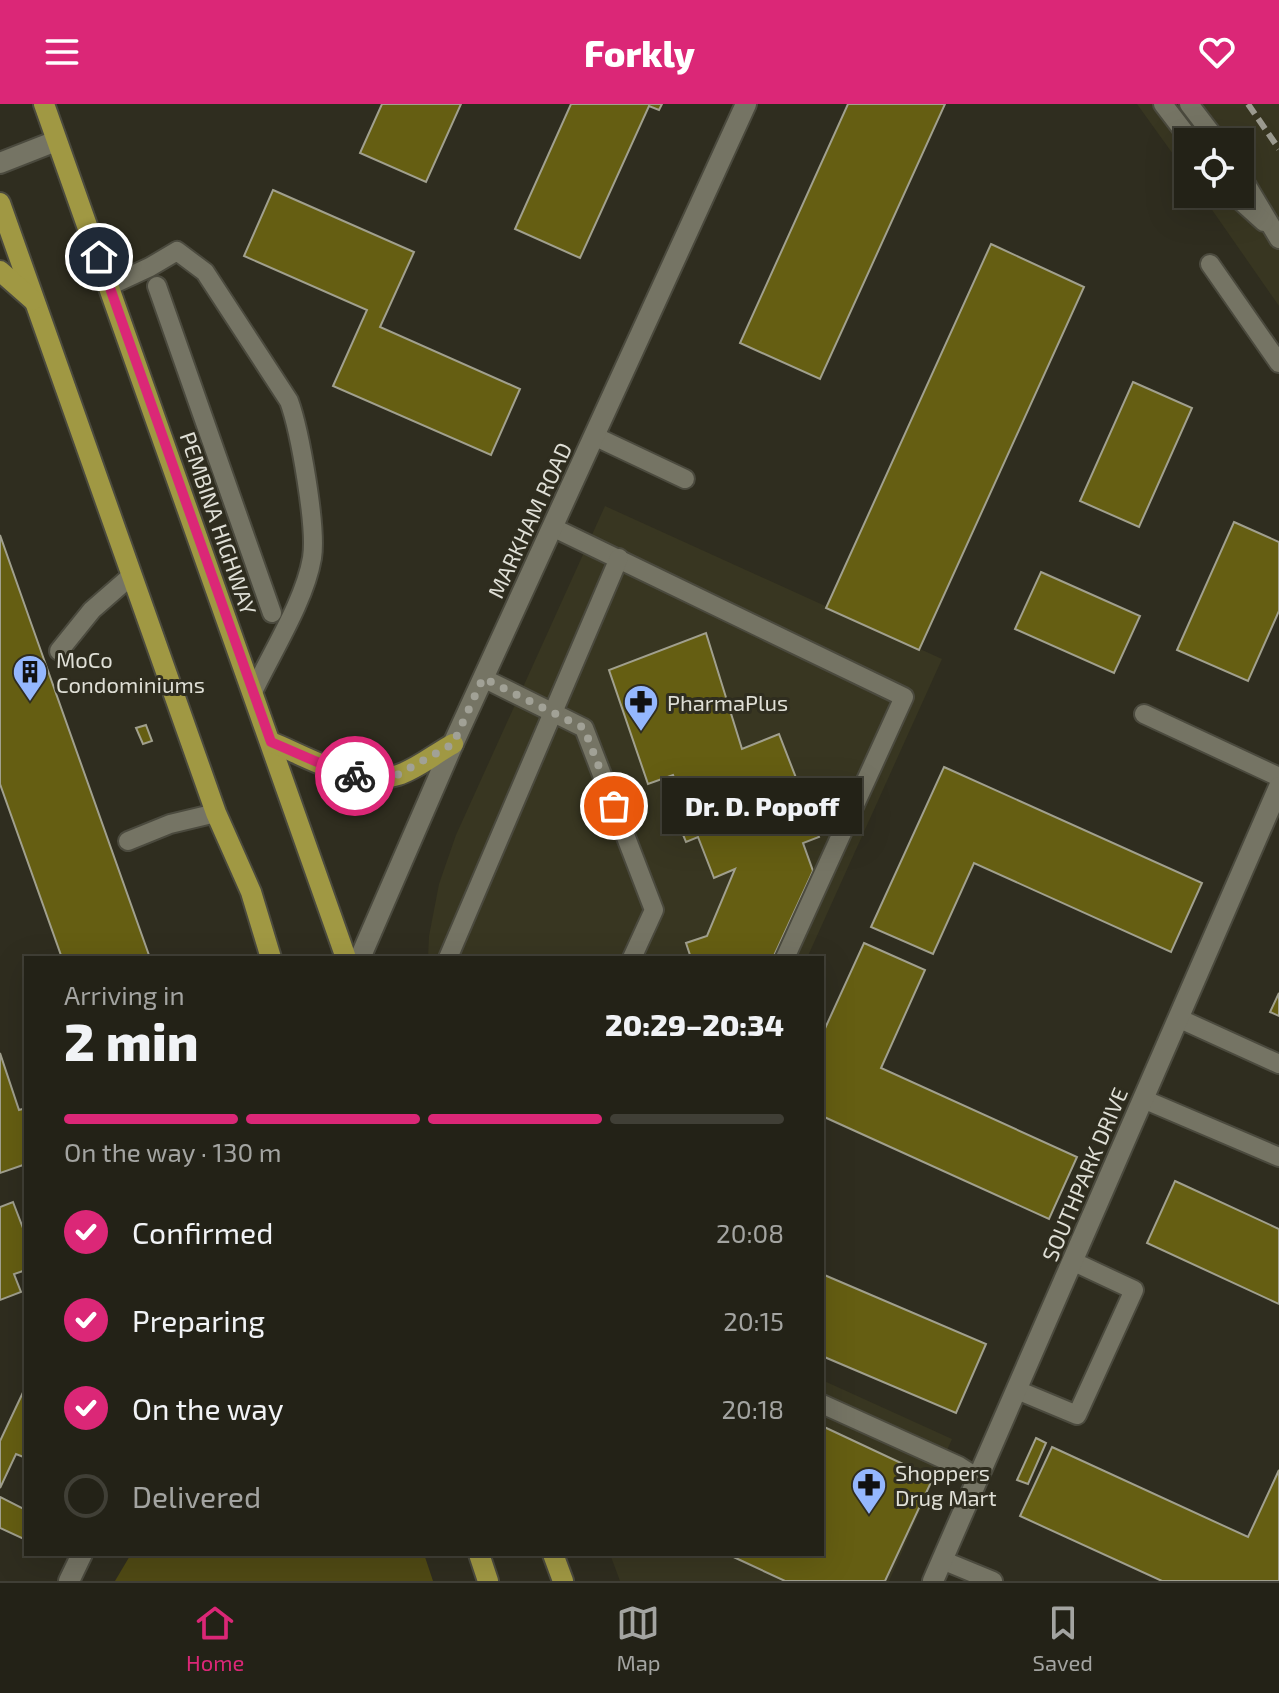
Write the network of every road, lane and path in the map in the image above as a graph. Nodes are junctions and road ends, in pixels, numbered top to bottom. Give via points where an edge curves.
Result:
1 (44, 104) edge
2 (746, 104) edge
3 (1163, 104) edge
4 (1189, 104) edge
5 (1181, 128) edge
6 (1207, 128) edge
7 (56, 141) junction
8 (0, 163) edge
9 (1254, 197) edge
10 (0, 203) edge
11 (1248, 208) edge
12 (1276, 234) edge
13 (1210, 264) dead end
14 (0, 271) edge
15 (109, 286) junction
16 (157, 286) dead end
17 (34, 301) junction
18 (1279, 363) edge
19 (594, 436) junction
20 (685, 479) dead end
21 (552, 527) junction
22 (619, 558) junction
23 (131, 576) junction
24 (272, 613) dead end
25 (59, 651) dead end
26 (483, 678) junction
27 (253, 692) junction
28 (553, 713) junction
29 (1144, 714) dead end
30 (271, 742) junction
31 (453, 744) junction
32 (1279, 777) edge
33 (1279, 787) edge
34 (216, 813) junction
35 (128, 841) dead end
36 (270, 956) edge
37 (345, 956) edge
38 (361, 956) edge
39 (449, 956) edge
40 (633, 956) edge
41 (786, 956) edge
42 (1178, 1018) junction
43 (1279, 1064) edge
44 (1143, 1099) junction
45 (1279, 1157) edge
46 (1072, 1261) junction
47 (1017, 1390) junction
48 (824, 1405) edge
49 (978, 1478) junction
50 (81, 1556) edge
51 (480, 1556) edge
52 (554, 1556) edge
53 (942, 1560) junction
54 (69, 1581) edge
55 (488, 1581) edge
56 (563, 1581) edge
57 (933, 1581) edge
58 (993, 1581) edge

1 - 7 main road, PEMBINA HIGHWAY
2 - 19 street, MARKHAM ROAD
3 - 5 lane
4 - 6 lane
7 - 8 street
7 - 15 main road, PEMBINA HIGHWAY
9 - 12 lane
10 - 17 main road
11 - 12 lane
13 - 18 lane
14 - 17 main road
15 - 27 main road, PEMBINA HIGHWAY
15 - 27 lane via 177,251 205,272 289,401 297,423 313,557 297,605
16 - 24 lane
17 - 23 main road
19 - 20 lane
19 - 21 street, MARKHAM ROAD
21 - 22 lane
21 - 26 street, MARKHAM ROAD
22 - 28 lane
22 - 41 lane via 904,697
23 - 25 lane via 92,610
23 - 34 main road
26 - 28 lane
26 - 31 street, MARKHAM ROAD
27 - 30 main road, PEMBINA HIGHWAY
28 - 39 lane
28 - 40 lane via 584,728 654,910
29 - 32 lane
30 - 31 main road via 360,777 397,775
30 - 37 main road, PEMBINA HIGHWAY
31 - 38 street, MARKHAM ROAD
33 - 42 street, SOUTHPARK DRIVE
34 - 35 lane
34 - 36 main road via 251,892
42 - 43 lane
42 - 44 street, SOUTHPARK DRIVE
44 - 45 lane
44 - 46 street, SOUTHPARK DRIVE
46 - 47 street, SOUTHPARK DRIVE
46 - 47 lane via 1134,1290 1077,1415
47 - 49 street, SOUTHPARK DRIVE
48 - 49 lane
49 - 53 street, SOUTHPARK DRIVE
50 - 54 street
51 - 55 main road
52 - 56 main road
53 - 57 street, SOUTHPARK DRIVE
53 - 58 lane

